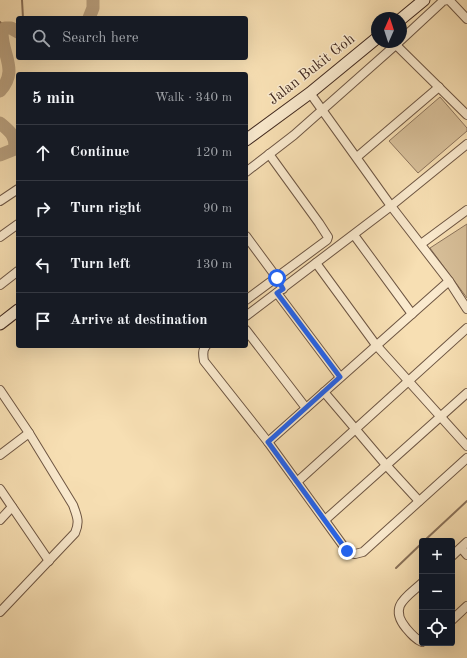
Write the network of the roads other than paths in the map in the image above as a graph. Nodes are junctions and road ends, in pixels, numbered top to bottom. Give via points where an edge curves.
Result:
1 (424, 0) edge
2 (407, 14) edge
3 (467, 19) edge
4 (407, 35) edge
5 (371, 43) edge
6 (392, 48) edge
7 (404, 48) edge
8 (438, 87) junction
9 (310, 93) junction
10 (322, 110) junction
11 (467, 115) edge
12 (248, 139) edge
13 (467, 144) edge
14 (270, 154) junction
15 (356, 157) junction
16 (248, 170) edge
17 (16, 190) edge
18 (0, 201) edge
19 (392, 206) junction
20 (467, 210) edge
21 (16, 225) edge
22 (354, 235) junction
23 (0, 237) edge
24 (248, 239) edge
25 (421, 244) junction
26 (316, 263) junction
27 (16, 272) edge
28 (277, 278) junction
29 (1, 282) edge
30 (449, 282) junction
31 (280, 291) junction
32 (248, 299) edge
33 (467, 309) edge
34 (16, 312) edge
35 (412, 314) junction
36 (248, 315) edge
37 (0, 324) edge
38 (467, 328) edge
39 (248, 333) edge
40 (376, 345) junction
41 (204, 348) edge
42 (340, 377) junction
43 (408, 382) junction
44 (0, 390) edge
45 (324, 392) junction
46 (467, 393) edge
47 (306, 408) junction
48 (440, 417) junction
49 (355, 429) junction
50 (29, 433) junction
51 (268, 442) junction
52 (467, 446) edge
53 (0, 456) edge
54 (467, 458) edge
55 (386, 465) junction
56 (297, 482) junction
57 (0, 489) edge
58 (420, 501) junction
59 (12, 507) junction
60 (0, 520) edge
61 (325, 520) junction
62 (464, 545) edge
63 (455, 553) edge
64 (467, 555) edge
65 (49, 562) junction
66 (419, 586) edge
67 (467, 606) edge
68 (0, 612) edge
69 (455, 617) edge
70 (419, 641) edge

1 - 2 main road
3 - 4 street via 450,1 443,1
5 - 9 main road, Jalan Bukit Goh
6 - 10 street
7 - 8 street
8 - 11 street
8 - 15 street
9 - 10 street
9 - 12 main road, Jalan Bukit Goh
10 - 14 street
10 - 15 street
13 - 19 street
14 - 16 street
14 - 28 street via 328,238
15 - 19 street
17 - 18 street
19 - 22 street
19 - 25 street
20 - 25 street
21 - 23 street
22 - 26 street
22 - 35 street
24 - 28 street
25 - 30 street
26 - 31 street
26 - 40 street
27 - 29 street
28 - 31 street
28 - 32 street
30 - 33 street
30 - 35 street
31 - 36 street
31 - 42 street
34 - 37 main road
35 - 40 street
38 - 43 street
39 - 47 street
40 - 42 street
40 - 43 street
41 - 51 street via 204,361
42 - 45 street
43 - 48 street
43 - 49 street
44 - 50 street
45 - 47 street
45 - 49 street
46 - 48 street
47 - 51 street
48 - 52 street
48 - 55 street
49 - 55 street
49 - 56 street
50 - 53 street
50 - 65 street via 73,505 78,518 79,526 75,533
51 - 56 street
54 - 58 street
55 - 58 street
55 - 61 street
56 - 61 street
57 - 59 street
58 - 61 street via 363,552 355,554 347,551
59 - 60 street
59 - 65 street
62 - 63 street
62 - 64 street
65 - 68 street
66 - 70 street via 401,602 398,612 404,625
67 - 69 street

